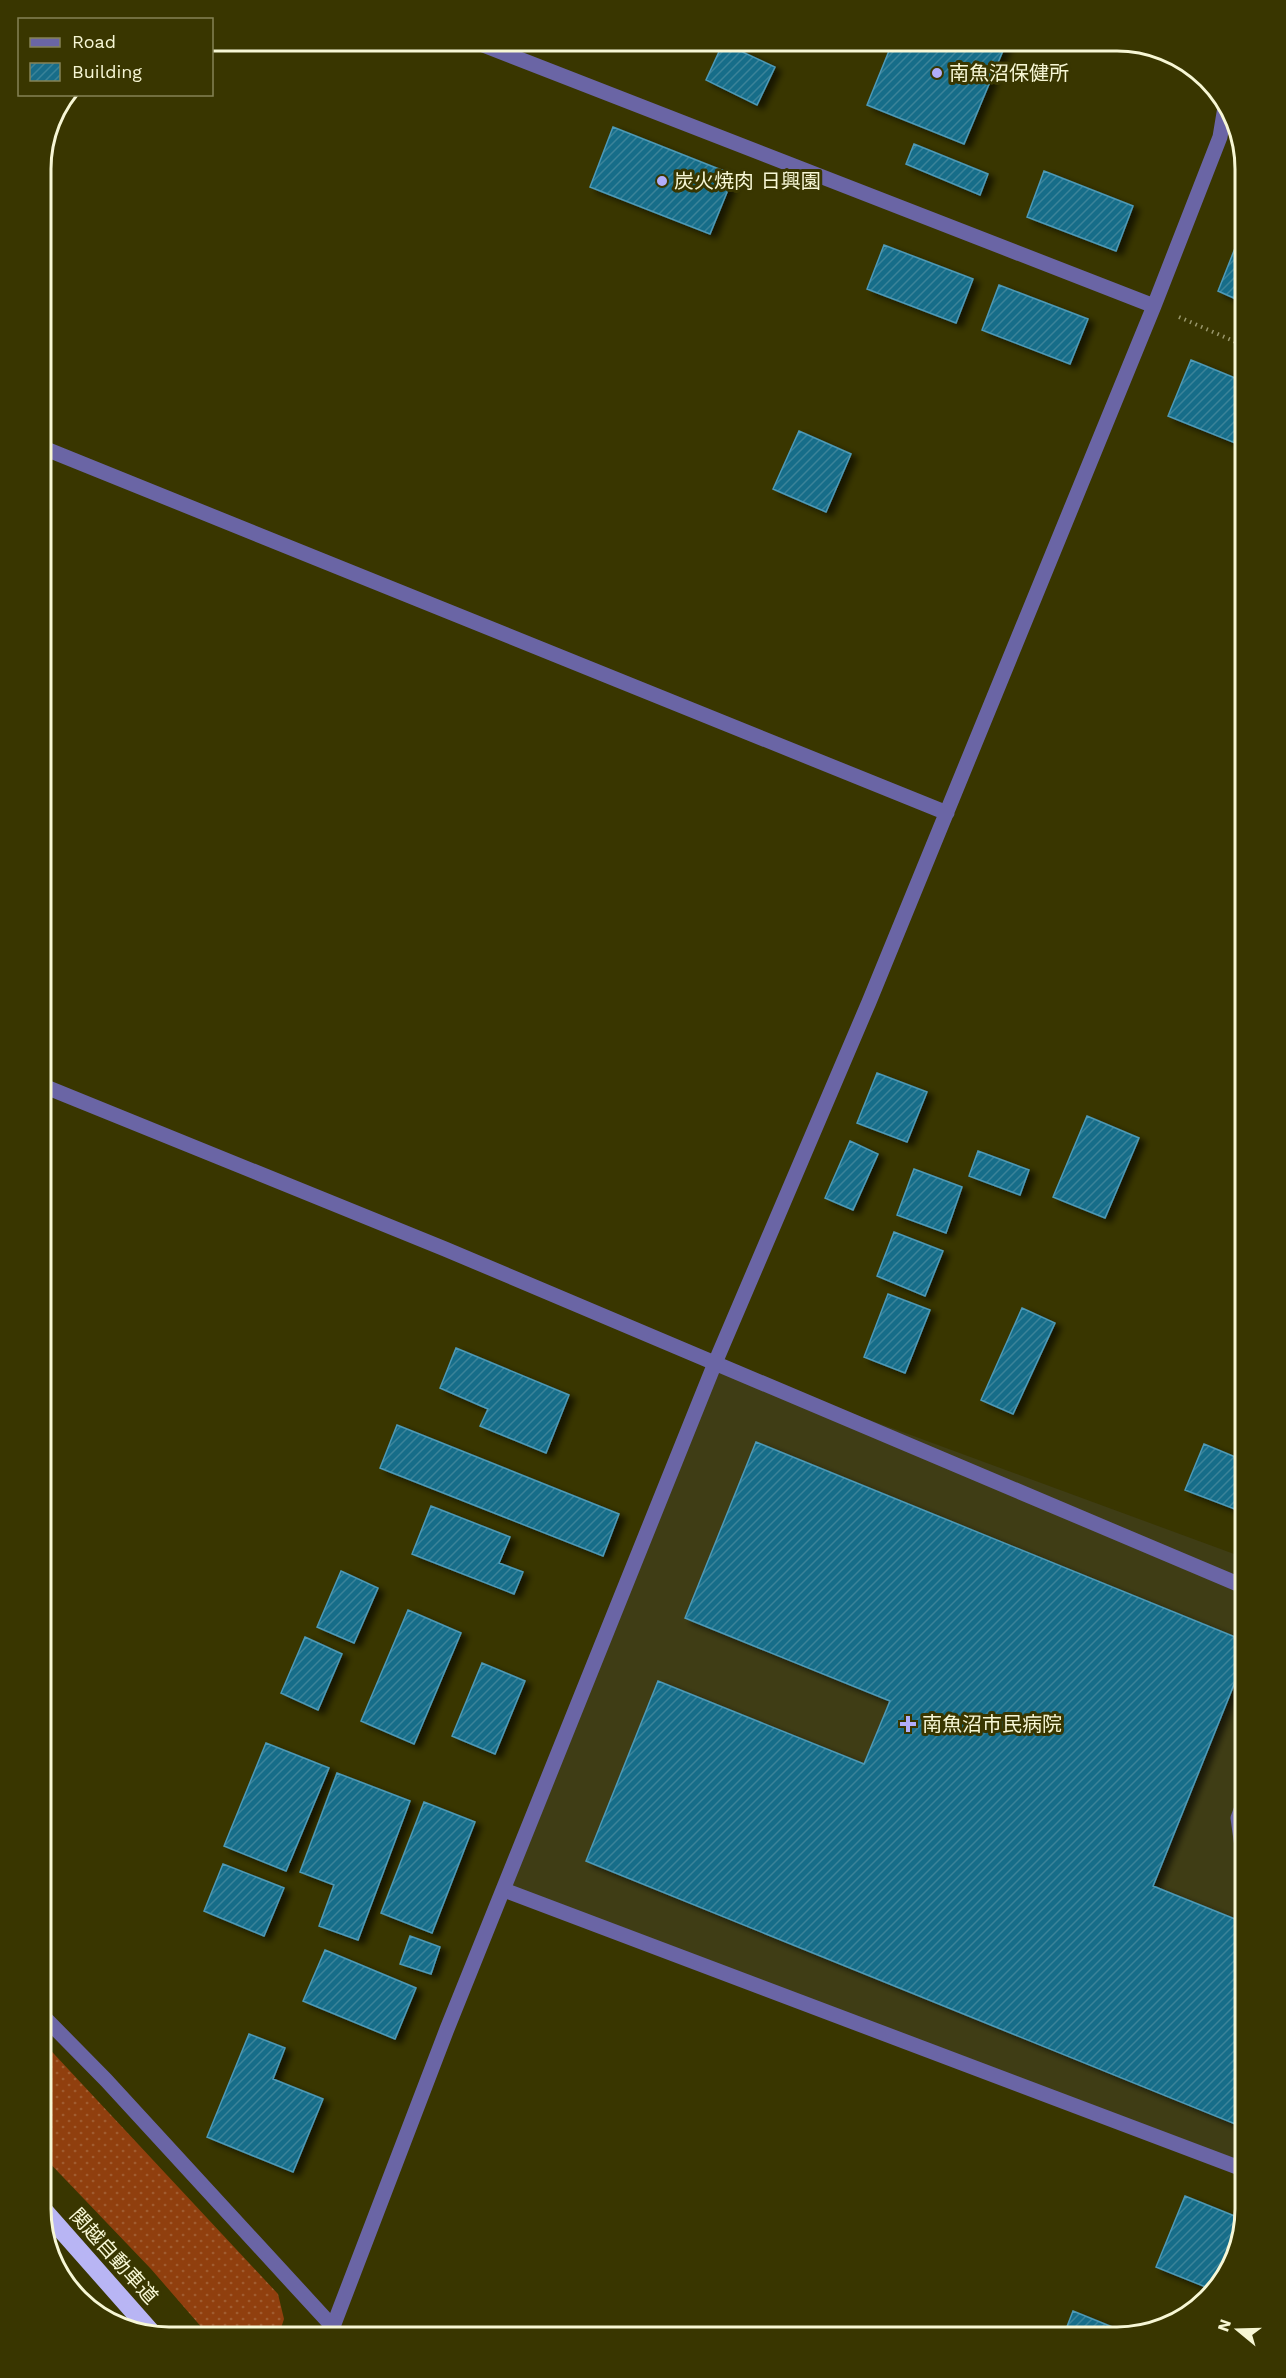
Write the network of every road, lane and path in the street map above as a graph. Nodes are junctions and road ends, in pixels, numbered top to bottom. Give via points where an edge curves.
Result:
1 (499, 51) edge
2 (1223, 118) edge
3 (1154, 306) junction
4 (1235, 342) edge
5 (51, 451) edge
6 (947, 813) junction
7 (51, 1089) edge
8 (715, 1363) junction
9 (1235, 1583) edge
10 (504, 1890) junction
11 (51, 2025) edge
12 (1235, 2166) edge
13 (51, 2220) edge
14 (145, 2325) edge
15 (327, 2327) edge
16 (333, 2327) edge

1 - 3 street
2 - 3 street via 1220,137
3 - 4 path
3 - 6 street
5 - 6 street
6 - 8 street
7 - 8 street
8 - 9 street
8 - 10 street
10 - 12 street
10 - 16 street
11 - 15 street via 106,2080
13 - 14 highway, 関越自動車道

